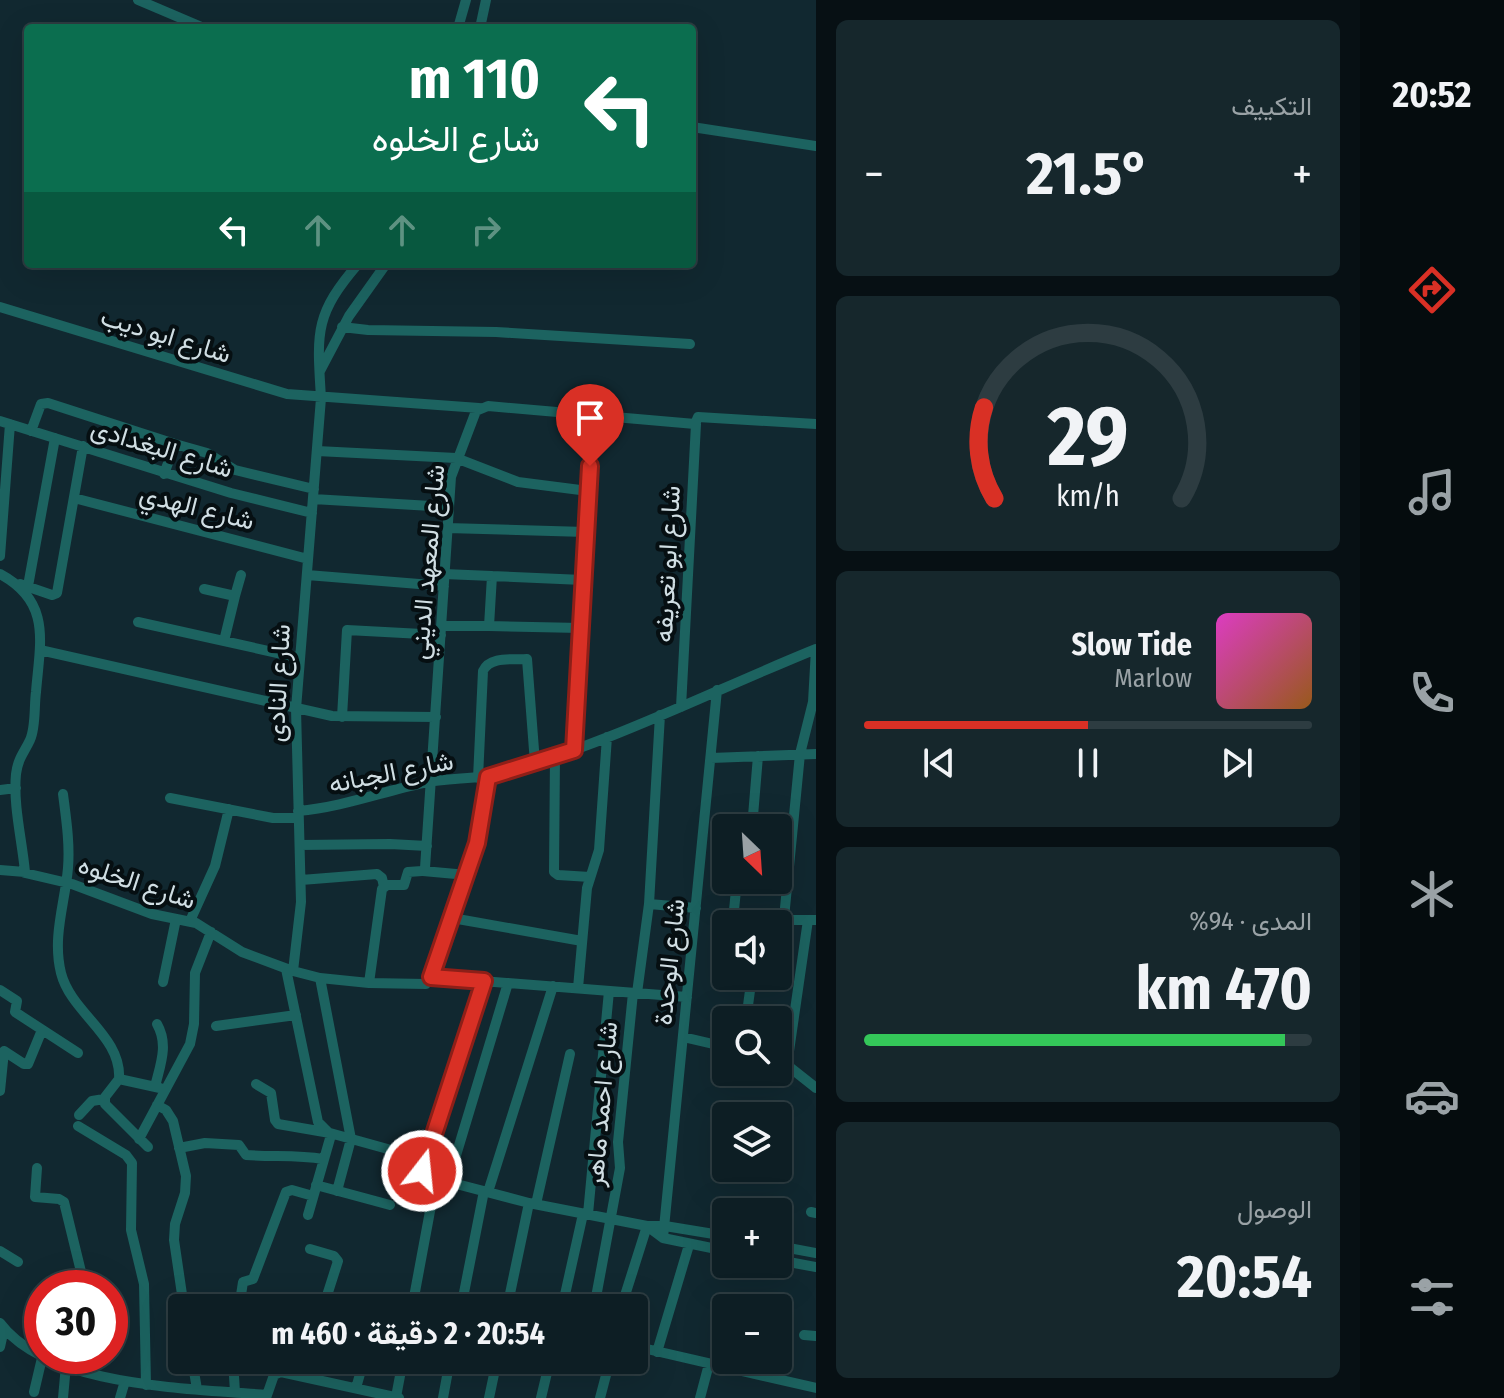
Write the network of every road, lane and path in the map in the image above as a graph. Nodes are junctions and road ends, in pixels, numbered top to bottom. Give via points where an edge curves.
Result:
1 (138, 0) edge
2 (466, 0) edge
3 (486, 0) edge
4 (195, 24) edge
5 (459, 24) edge
6 (481, 24) edge
7 (696, 128) edge
8 (816, 146) edge
9 (355, 268) edge
10 (383, 268) edge
11 (0, 307) edge
12 (342, 327) junction
13 (690, 344) dead end
14 (319, 372) junction
15 (321, 398) junction
16 (479, 408) junction
17 (592, 417) junction
18 (5, 423) edge
19 (696, 424) junction
20 (816, 424) edge
21 (31, 431) junction
22 (55, 438) junction
23 (175, 444) junction
24 (83, 446) junction
25 (317, 451) junction
26 (456, 458) junction
27 (164, 474) junction
28 (588, 491) junction
29 (314, 494) junction
30 (74, 498) junction
31 (448, 507) junction
32 (312, 513) junction
33 (447, 528) junction
34 (586, 532) junction
35 (0, 556) edge
36 (308, 559) junction
37 (0, 574) edge
38 (444, 574) junction
39 (241, 575) dead end
40 (307, 575) junction
41 (492, 576) junction
42 (11, 580) junction
43 (583, 580) junction
44 (28, 586) junction
45 (444, 586) junction
46 (204, 589) dead end
47 (235, 596) junction
48 (138, 622) dead end
49 (489, 626) junction
50 (581, 628) junction
51 (441, 631) junction
52 (224, 641) junction
53 (816, 649) edge
54 (40, 650) junction
55 (300, 658) junction
56 (717, 690) junction
57 (681, 707) junction
58 (296, 709) junction
59 (660, 715) junction
60 (342, 717) junction
61 (436, 717) junction
62 (607, 737) junction
63 (574, 750) junction
64 (800, 754) junction
65 (816, 754) edge
66 (555, 756) junction
67 (758, 756) junction
68 (711, 758) junction
69 (535, 763) junction
70 (483, 777) junction
71 (433, 781) junction
72 (16, 788) junction
73 (0, 790) edge
74 (63, 794) dead end
75 (170, 798) dead end
76 (229, 809) junction
77 (298, 814) junction
78 (753, 814) edge
79 (300, 845) junction
80 (427, 846) junction
81 (0, 870) edge
82 (423, 871) junction
83 (25, 873) junction
84 (467, 875) junction
85 (590, 877) junction
86 (301, 880) junction
87 (66, 883) junction
88 (384, 887) junction
89 (649, 904) junction
90 (696, 908) junction
91 (786, 910) edge
92 (452, 918) junction
93 (176, 919) junction
94 (792, 919) edge
95 (812, 920) edge
96 (190, 921) junction
97 (211, 932) junction
98 (582, 941) junction
99 (290, 970) junction
100 (431, 977) junction
101 (320, 978) junction
102 (484, 981) junction
103 (163, 982) dead end
104 (369, 983) junction
105 (508, 983) junction
106 (553, 986) junction
107 (578, 988) junction
108 (0, 990) edge
109 (609, 991) junction
110 (635, 993) junction
111 (687, 997) junction
112 (296, 1015) junction
113 (792, 1015) edge
114 (157, 1024) dead end
115 (216, 1026) dead end
116 (42, 1030) junction
117 (683, 1037) junction
118 (712, 1044) edge
119 (78, 1053) dead end
120 (570, 1054) dead end
121 (792, 1070) edge
122 (119, 1079) junction
123 (256, 1084) dead end
124 (160, 1088) junction
125 (816, 1088) edge
126 (0, 1091) edge
127 (104, 1099) junction
128 (157, 1105) junction
129 (330, 1133) junction
130 (139, 1139) junction
131 (351, 1139) junction
132 (148, 1147) dead end
133 (179, 1148) junction
134 (323, 1159) junction
135 (424, 1161) junction
136 (37, 1168) dead end
137 (442, 1180) junction
138 (315, 1191) junction
139 (337, 1191) junction
140 (486, 1192) junction
141 (532, 1204) junction
142 (390, 1205) dead end
143 (586, 1214) junction
144 (308, 1215) dead end
145 (613, 1219) junction
146 (647, 1226) junction
147 (665, 1226) junction
148 (712, 1234) edge
149 (663, 1238) junction
150 (689, 1245) junction
151 (794, 1248) joint
152 (310, 1249) dead end
153 (712, 1249) edge
154 (0, 1251) edge
155 (816, 1253) edge
156 (18, 1262) dead end
157 (792, 1262) joint
158 (816, 1267) edge
159 (81, 1270) edge
160 (182, 1294) edge
161 (241, 1294) edge
162 (327, 1294) edge
163 (415, 1294) edge
164 (464, 1294) edge
165 (510, 1294) edge
166 (566, 1294) edge
167 (597, 1294) edge
168 (625, 1294) edge
169 (2, 1326) edge
170 (0, 1347) edge
171 (24, 1347) edge
172 (648, 1350) edge
173 (657, 1352) junction
174 (709, 1364) junction
175 (38, 1374) edge
176 (68, 1374) edge
177 (98, 1374) edge
178 (194, 1374) edge
179 (234, 1374) edge
180 (360, 1374) edge
181 (401, 1374) edge
182 (447, 1374) edge
183 (494, 1374) edge
184 (547, 1374) edge
185 (606, 1374) edge
186 (125, 1381) junction
187 (148, 1385) junction
188 (356, 1388) junction
189 (816, 1388) edge
190 (197, 1389) junction
191 (34, 1392) dead end
192 (235, 1392) junction
193 (208, 1394) edge
194 (267, 1396) edge
195 (397, 1397) edge
196 (63, 1398) edge
197 (120, 1398) edge
198 (148, 1398) edge
199 (443, 1398) edge
200 (489, 1398) edge
201 (541, 1398) edge
202 (600, 1398) edge
203 (700, 1398) edge

1 - 4 street
2 - 5 street
3 - 6 street
7 - 8 street
9 - 14 street, شارع النادى via 320,324
10 - 12 street
11 - 15 street, شارع ابو ديب via 287,394
12 - 13 street
12 - 14 street
14 - 15 street, شارع النادى
15 - 16 street, شارع ابو ديب
15 - 25 street, شارع النادى
16 - 17 street
16 - 26 street, شارع المعهد الديني
17 - 19 street
17 - 28 street
18 - 21 street, شارع البغدادى
18 - 35 street
19 - 20 street via 698,417
19 - 57 street, شارع ابو تعريفه
21 - 22 street, شارع البغدادى
21 - 23 street via 41,404 48,403
22 - 24 street, شارع البغدادى
22 - 44 street
23 - 27 street
23 - 29 street via 207,453 235,470
24 - 27 street, شارع البغدادى
24 - 30 street
25 - 26 street
25 - 29 street, شارع النادى
26 - 28 street via 518,482
26 - 31 street, شارع المعهد الديني
27 - 32 street, شارع البغدادى
28 - 34 street
29 - 31 street
29 - 32 street, شارع النادى
30 - 36 street, شارع الهدي
30 - 44 street via 56,594
31 - 33 street, شارع المعهد الديني
32 - 36 street, شارع النادى
33 - 34 street
33 - 38 street, شارع المعهد الديني
34 - 43 street
36 - 40 street, شارع النادى
37 - 42 street
38 - 41 street
38 - 45 street, شارع المعهد الديني
39 - 47 street
40 - 45 street
40 - 55 street, شارع النادى
41 - 43 street
41 - 49 street
42 - 44 street
42 - 54 street via 36,611
43 - 50 street
45 - 51 street, شارع المعهد الديني
46 - 47 street
47 - 52 street
48 - 52 street
49 - 50 street
49 - 51 street
50 - 63 street
51 - 60 street via 347,630
51 - 61 street, شارع المعهد الديني
52 - 55 street
53 - 56 street, شارع الجبانه
53 - 64 street via 813,702
54 - 58 street
54 - 72 street via 31,736 19,759
55 - 58 street, شارع النادى
56 - 57 street, شارع الجبانه
56 - 68 street, شارع الوحدة
57 - 59 street, شارع الجبانه
58 - 60 street
58 - 77 street, شارع النادى
59 - 62 street, شارع الجبانه
59 - 89 street, شارع احمد ماهر
60 - 61 street
61 - 71 street, شارع المعهد الديني
62 - 63 street, شارع الجبانه
62 - 85 street via 599,850
63 - 66 street, شارع الجبانه
64 - 65 street
64 - 67 street
64 - 91 street
66 - 69 street, شارع الجبانه
66 - 85 street via 554,872
67 - 68 street
67 - 78 street
68 - 90 street, شارع الوحدة
69 - 70 street, شارع الجبانه
69 - 70 street via 527,659 492,661 483,671
70 - 71 street, شارع الجبانه
70 - 84 street via 481,827
71 - 77 street, شارع الجبانه
71 - 80 street, شارع المعهد الديني
72 - 73 street
72 - 83 street
74 - 87 street via 69,853
75 - 76 street, شارع الجبانه
76 - 77 street, شارع الجبانه via 273,818
76 - 96 street via 215,866
77 - 79 street, شارع النادى
79 - 80 street
79 - 86 street, شارع النادى
80 - 82 street, شارع المعهد الديني
81 - 83 street, شارع الخلوه
82 - 84 street
82 - 88 street via 408,872 404,885
83 - 87 street, شارع الخلوه
84 - 92 street
85 - 98 street
86 - 88 street via 377,874
86 - 99 street, شارع النادى via 300,924
87 - 93 street, شارع الخلوه
87 - 122 street via 59,927 61,974 71,997 115,1053
88 - 104 street
89 - 90 street
89 - 110 street, شارع احمد ماهر
90 - 111 street, شارع الوحدة
92 - 98 street
92 - 100 street
93 - 96 street, شارع الخلوه
93 - 103 street
94 - 95 street
95 - 113 street
96 - 97 street, شارع الخلوه
97 - 99 street, شارع الخلوه via 242,952
97 - 124 street via 195,973 190,1044
98 - 107 street
99 - 101 street, شارع الخلوه
99 - 112 street
100 - 102 street
100 - 104 street, شارع الخلوه via 426,984
101 - 104 street, شارع الخلوه
101 - 131 street
102 - 105 street
102 - 135 street
105 - 106 street
105 - 137 street
106 - 107 street
106 - 140 street
107 - 109 street
108 - 116 street via 17,1001 15,1012
109 - 110 street
109 - 143 street
110 - 111 street
110 - 145 street, شارع احمد ماهر
111 - 117 street, شارع الوحدة
112 - 115 street
112 - 129 street via 318,1122
114 - 124 street via 164,1048
116 - 119 street
116 - 126 street via 28,1064 4,1051
117 - 118 street
117 - 147 street, شارع الوحدة
120 - 141 street
121 - 125 street
122 - 124 street
122 - 127 street
123 - 129 street via 271,1093 278,1124
124 - 128 street
127 - 130 street
127 - 187 street via 92,1101 78,1121 132,1163 131,1230 144,1284
128 - 130 street
128 - 133 street via 171,1117
129 - 131 street
129 - 134 street
130 - 132 street
131 - 135 street
131 - 139 street
133 - 134 street via 239,1145 246,1155
133 - 160 street via 186,1185 174,1240
134 - 138 street
135 - 137 street via 423,1173
136 - 159 street via 35,1197 64,1202
137 - 140 street
137 - 163 street
138 - 139 street
138 - 144 street
138 - 161 street via 285,1194 253,1279 243,1282
139 - 142 street
140 - 141 street
140 - 164 street
141 - 143 street
141 - 165 street
143 - 145 street
143 - 166 street
145 - 146 street
145 - 167 street, شارع احمد ماهر
146 - 147 street
146 - 149 street
146 - 168 street
147 - 148 street
147 - 149 street, شارع الوحدة
149 - 150 street
150 - 153 street
150 - 173 street
151 - 155 street
151 - 157 street
152 - 162 street via 338,1261
154 - 156 street
157 - 158 street
169 - 170 street
169 - 171 street
172 - 173 street
173 - 174 street
174 - 189 street
174 - 203 street
175 - 191 street
176 - 196 street
177 - 186 street
178 - 190 street
179 - 192 street
180 - 188 street
181 - 195 street
182 - 199 street
183 - 200 street
184 - 201 street
185 - 202 street
186 - 187 street
186 - 197 street
187 - 190 street
187 - 198 street
188 - 194 street via 281,1372 274,1375
188 - 195 street
190 - 193 street
192 - 193 street
192 - 194 street

